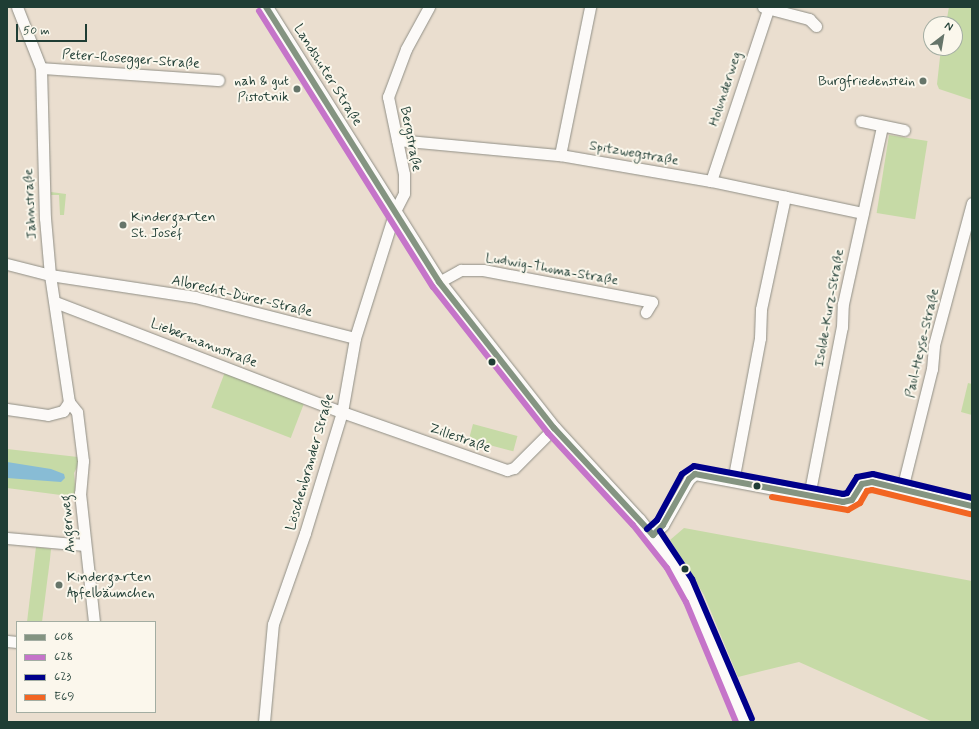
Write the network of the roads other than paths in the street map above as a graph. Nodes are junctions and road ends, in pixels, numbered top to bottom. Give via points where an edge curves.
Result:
1 (17, 7) edge
2 (266, 7) edge
3 (429, 7) edge
4 (590, 7) edge
5 (767, 7) edge
6 (816, 26) dead end
7 (41, 68) junction
8 (219, 80) dead end
9 (861, 122) dead end
10 (882, 126) junction
11 (904, 130) dead end
12 (397, 140) junction
13 (560, 155) junction
14 (711, 181) junction
15 (785, 197) junction
16 (972, 203) edge
17 (395, 211) junction
18 (863, 213) junction
19 (7, 264) edge
20 (50, 275) junction
21 (438, 282) junction
22 (55, 302) junction
23 (646, 312) dead end
24 (354, 338) junction
25 (69, 402) junction
26 (7, 409) edge
27 (342, 412) junction
28 (554, 428) junction
29 (732, 481) junction
30 (902, 489) junction
31 (809, 496) junction
32 (972, 506) edge
33 (653, 535) junction
34 (7, 538) edge
35 (85, 546) junction
36 (94, 621) edge
37 (264, 722) edge
38 (745, 722) edge

1 - 7 street, Jahnstraße
2 - 17 street, Landshuter Straße
3 - 12 street, Bergstraße via 406,49 388,97
4 - 13 street
5 - 6 street via 809,19
5 - 14 street, Holunderweg
7 - 8 street, Peter-Rosegger-Straße
7 - 20 street, Jahnstraße via 43,179
9 - 10 street
10 - 11 street
10 - 18 street, Isolde-Kurz-Straße
12 - 13 street, Spitzwegstraße
12 - 17 street, Bergstraße via 404,193
13 - 14 street, Spitzwegstraße
14 - 15 street, Spitzwegstraße
15 - 18 street, Spitzwegstraße
15 - 29 street via 761,309 760,338
16 - 30 street, Paul-Heyse-Straße via 934,345 932,369
17 - 21 street, Landshuter Straße
17 - 24 street, Löschenbrander Straße
18 - 31 street, Isolde-Kurz-Straße via 842,304 842,327
19 - 20 street, Albrecht-Dürer-Straße
20 - 22 street, Jahnstraße
20 - 24 street, Albrecht-Dürer-Straße via 195,297
21 - 23 street, Ludwig-Thoma-Straße via 461,270 483,270 652,302
21 - 28 street, Landshuter Straße
22 - 25 street, Jahnstraße
22 - 27 street, Liebermannstraße
24 - 27 street, Löschenbrander Straße
25 - 26 street via 63,411 48,415
25 - 35 street, Angerweg via 77,412 83,461 80,493
27 - 28 street, Zillestraße via 507,470 514,468
27 - 37 street, Löschenbrander Straße via 305,533 273,624
28 - 33 street, Landshuter Straße
29 - 31 street
29 - 33 street via 699,474 692,476 663,525
30 - 31 street via 867,482 862,484 848,502
30 - 32 street
33 - 38 street, Landshuter Straße via 688,588
34 - 35 street
35 - 36 street, Angerweg

